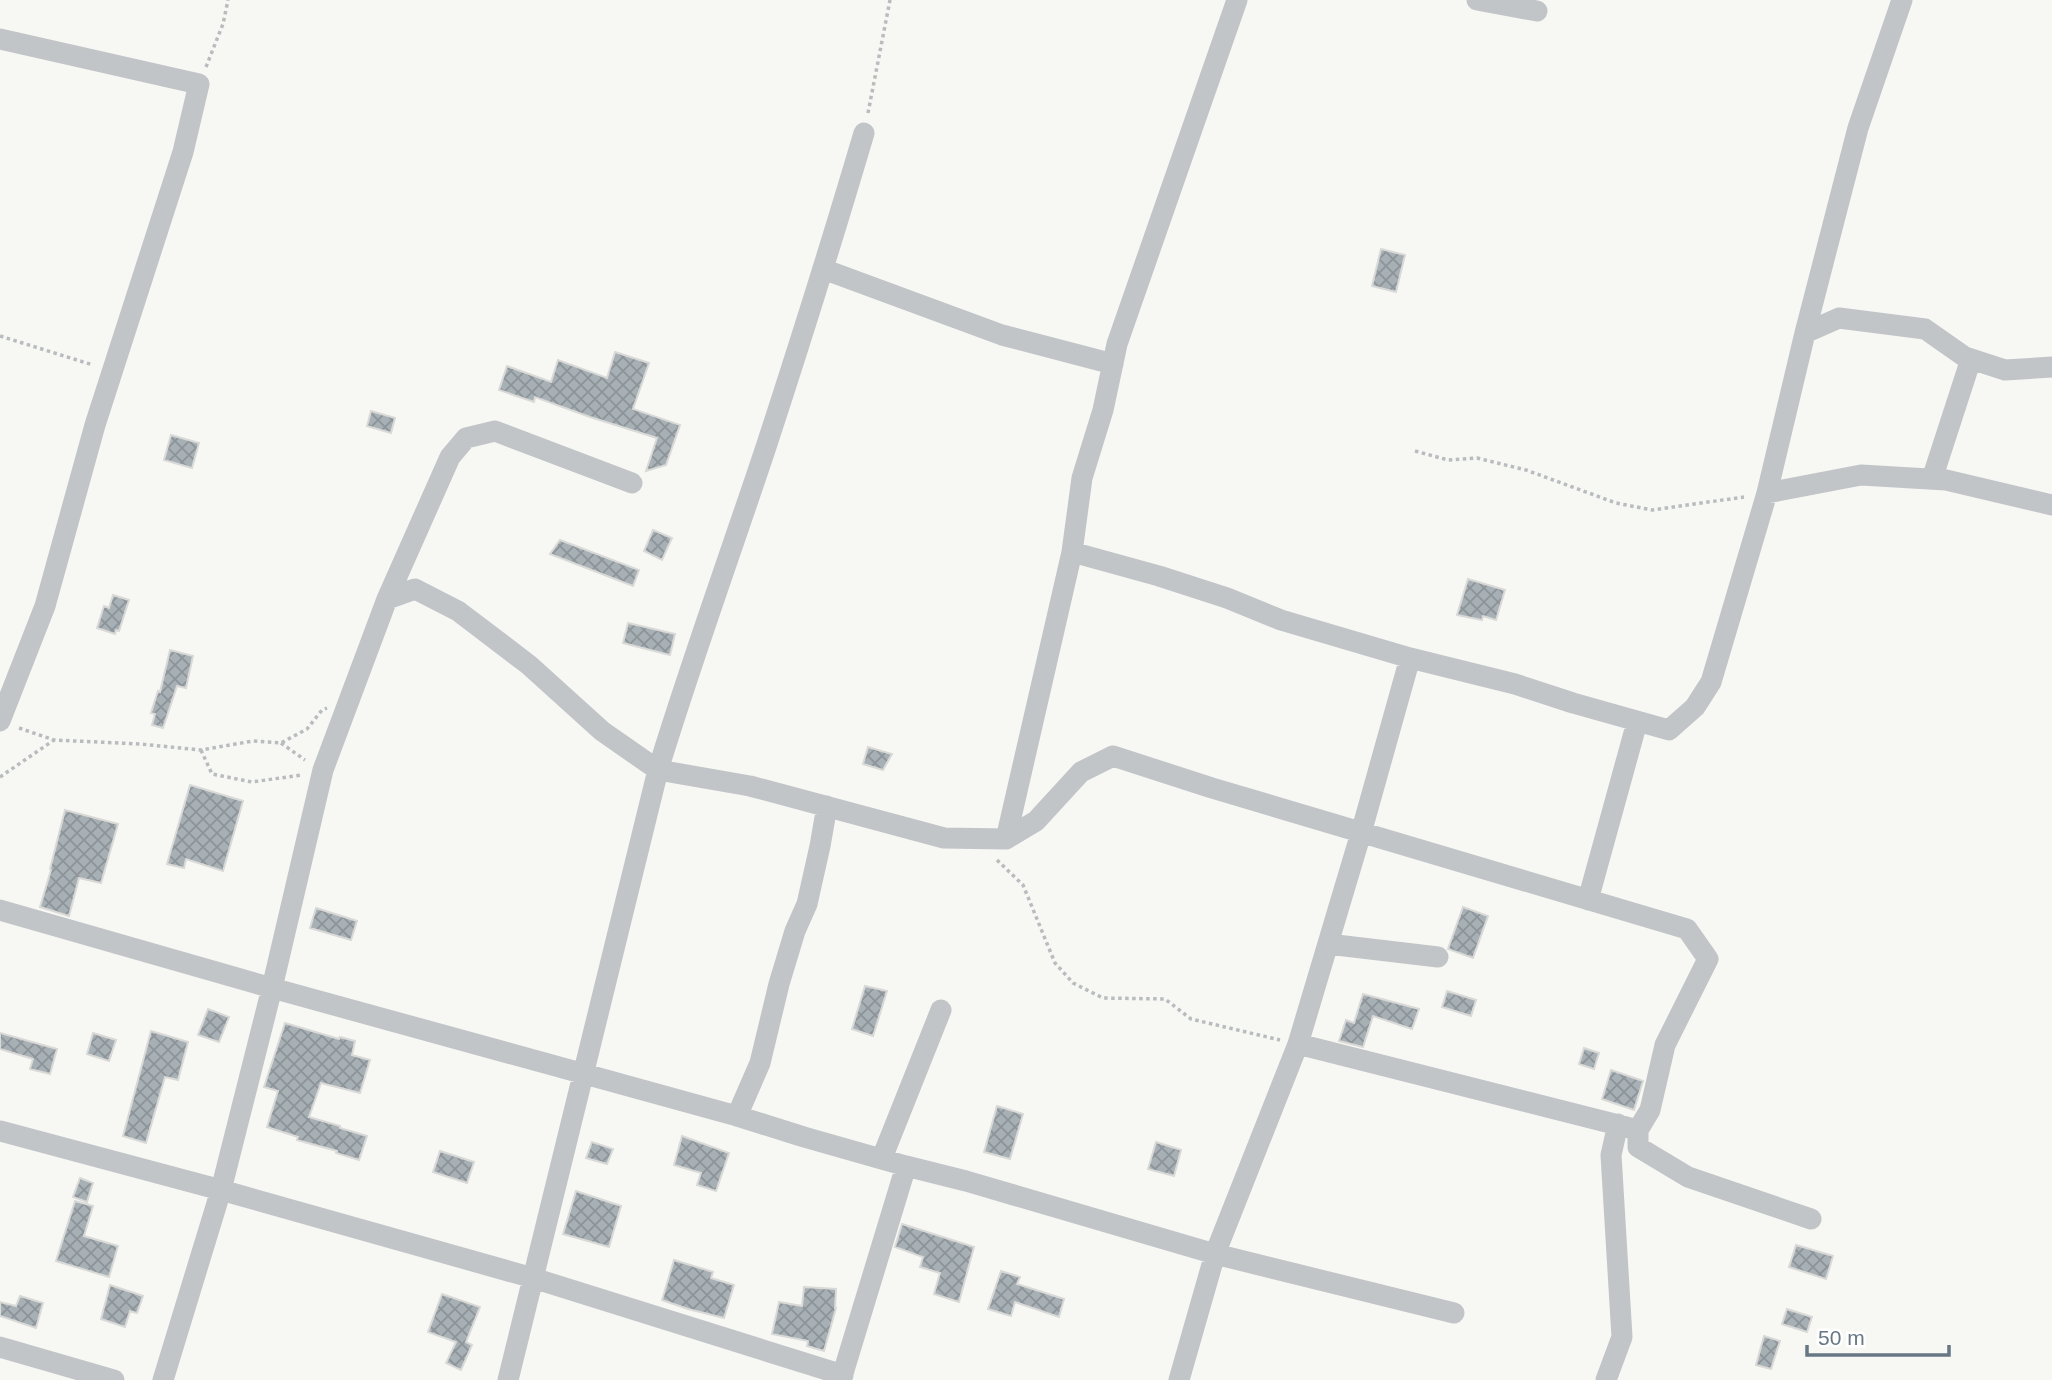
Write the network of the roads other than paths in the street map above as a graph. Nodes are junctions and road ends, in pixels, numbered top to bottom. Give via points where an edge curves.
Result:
1 (1237, 0) edge
2 (1476, 0) edge
3 (1902, 0) edge
4 (1537, 10) dead end
5 (0, 39) edge
6 (864, 132) road end
7 (823, 269) junction
8 (1805, 333) junction
9 (1971, 359) junction
10 (1113, 364) junction
11 (2052, 367) edge
12 (1931, 479) junction
13 (632, 483) dead end
14 (1767, 493) junction
15 (2052, 505) edge
16 (1072, 552) junction
17 (387, 599) junction
18 (1410, 658) junction
19 (1637, 722) junction
20 (5, 723) edge
21 (658, 771) junction
22 (827, 806) junction
23 (1361, 833) junction
24 (1006, 839) junction
25 (1588, 900) junction
26 (0, 910) edge
27 (1328, 944) junction
28 (1438, 957) dead end
29 (272, 988) junction
30 (941, 1010) dead end
31 (1298, 1044) junction
32 (584, 1073) junction
33 (737, 1116) junction
34 (1628, 1127) junction
35 (0, 1131) edge
36 (882, 1158) junction
37 (906, 1166) junction
38 (221, 1189) junction
39 (1811, 1219) dead end
40 (1215, 1254) junction
41 (533, 1278) junction
42 (1454, 1313) dead end
43 (0, 1348) edge
44 (842, 1377) edge
45 (114, 1380) edge
46 (163, 1380) edge
47 (508, 1380) edge
48 (1180, 1380) edge
49 (1606, 1380) edge

1 - 10 street
2 - 4 street
3 - 8 street via 1858,128
5 - 20 street via 199,84 183,152
6 - 7 street
7 - 10 street via 1002,335
7 - 21 street
8 - 9 street via 1839,318 1925,329
8 - 14 street
9 - 11 street via 2005,370
9 - 12 street
10 - 16 street via 1082,478
12 - 14 street via 1861,474
12 - 15 street
13 - 17 street via 495,431 466,438 450,457
14 - 19 street via 1711,682 1695,707 1669,730
16 - 18 street
16 - 24 street
17 - 21 street via 415,589 458,611 529,665 602,731
17 - 29 street via 351,697 316,771
18 - 19 street via 1516,684
18 - 23 street
19 - 25 street
21 - 22 street via 750,786
21 - 32 street
22 - 24 street via 944,838
22 - 33 street via 807,904 791,944 760,1063
23 - 24 street via 1113,756 1081,772 1036,821
23 - 25 street
23 - 27 street
25 - 34 street via 1688,929 1708,960 1665,1045 1650,1110
26 - 29 street
27 - 28 street
27 - 31 street
29 - 32 street
29 - 38 street
30 - 36 street
31 - 34 street
31 - 40 street
32 - 33 street
32 - 41 street
33 - 36 street
34 - 39 street via 1638,1147 1688,1177
34 - 49 street via 1611,1155 1622,1337
35 - 38 street
36 - 37 street
37 - 40 street
37 - 44 street
38 - 41 street
38 - 46 street
40 - 42 street
40 - 48 street
41 - 44 street
41 - 47 street
43 - 45 street

